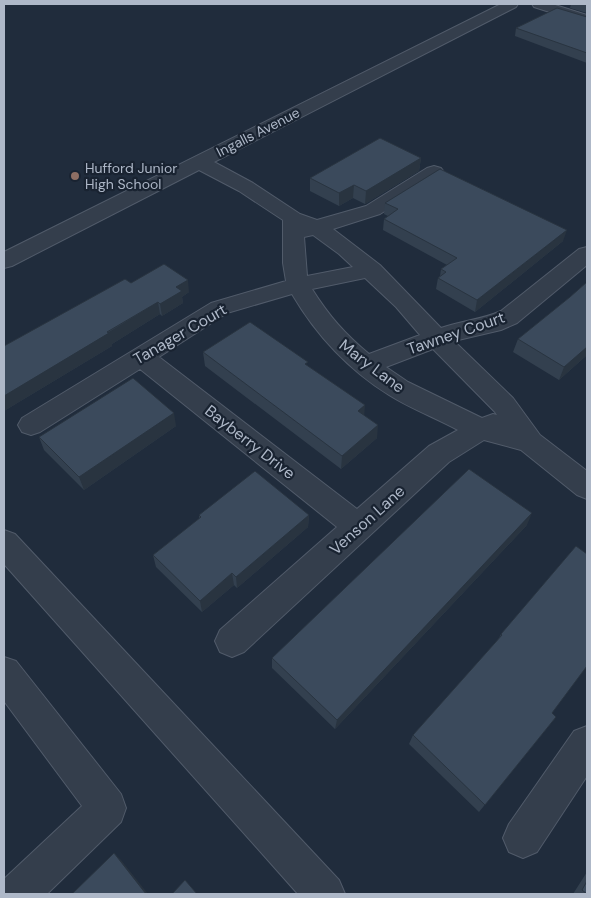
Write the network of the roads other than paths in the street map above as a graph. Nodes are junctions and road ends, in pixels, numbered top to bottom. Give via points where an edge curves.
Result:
1 (511, 4) edge
2 (539, 4) edge
3 (587, 20) edge
4 (199, 162) junction
5 (434, 172) edge
6 (293, 226) junction
7 (316, 228) junction
8 (587, 254) edge
9 (4, 261) edge
10 (372, 270) junction
11 (298, 286) junction
12 (437, 339) junction
13 (141, 356) junction
14 (366, 365) junction
15 (513, 416) junction
16 (31, 425) dead end
17 (481, 429) junction
18 (530, 442) junction
19 (587, 486) edge
20 (358, 527) junction
21 (4, 543) edge
22 (232, 641) dead end
23 (4, 672) edge
24 (587, 744) edge
25 (522, 838) dead end
26 (18, 894) edge
27 (325, 894) edge

1 - 4 street, Ingalls Avenue
2 - 3 street
4 - 6 street, Mary Lane via 246,187
4 - 9 street, Ingalls Avenue
5 - 7 street via 373,210
6 - 7 street, Mary Lane
6 - 11 street, Mary Lane
7 - 10 street, Mary Lane
8 - 12 street, Tawney Court via 509,317
10 - 11 street, Tanager Court
10 - 12 street, Mary Lane
11 - 13 street, Tanager Court via 219,308
11 - 14 street, Mary Lane via 334,337
12 - 14 street, Tawney Court
12 - 15 street, Mary Lane
13 - 16 street, Tanager Court
13 - 20 street, Bayberry Drive
14 - 17 street, Mary Lane via 400,389
15 - 17 street, Venson Lane
15 - 18 street, Mary Lane
17 - 18 street, Mary Lane
17 - 20 street, Venson Lane via 440,454
18 - 19 street, Mary Lane
20 - 22 street, Venson Lane
21 - 27 street
23 - 26 street via 107,808
24 - 25 street

